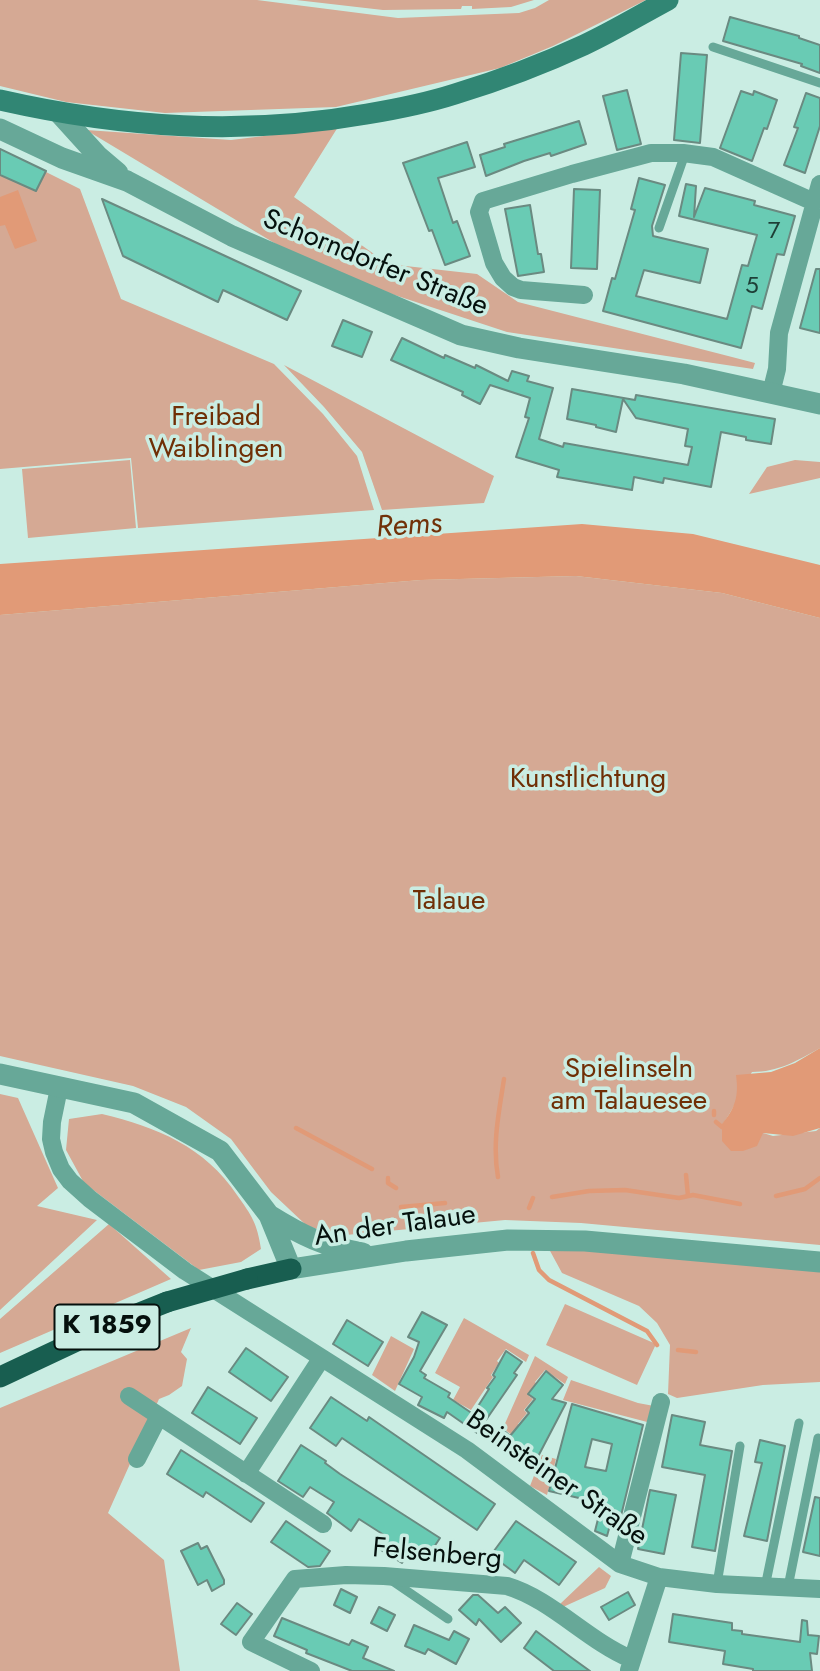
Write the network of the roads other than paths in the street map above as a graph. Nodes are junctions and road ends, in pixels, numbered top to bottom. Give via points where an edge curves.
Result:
1 (668, 0) edge
2 (713, 47) dead end
3 (820, 83) edge
4 (0, 100) edge
5 (59, 113) junction
6 (0, 129) edge
7 (685, 153) junction
8 (127, 181) junction
9 (817, 193) edge
10 (659, 228) dead end
11 (584, 295) dead end
12 (771, 393) junction
13 (820, 404) edge
14 (0, 1074) edge
15 (59, 1087) junction
16 (269, 1215) junction
17 (382, 1255) junction
18 (820, 1262) edge
19 (291, 1269) junction
20 (321, 1359) junction
21 (4, 1375) edge
22 (129, 1395) dead end
23 (662, 1402) dead end
24 (159, 1416) junction
25 (799, 1423) dead end
26 (818, 1438) dead end
27 (740, 1446) dead end
28 (137, 1459) dead end
29 (246, 1474) junction
30 (323, 1524) dead end
31 (620, 1564) junction
32 (384, 1576) junction
33 (659, 1577) junction
34 (717, 1584) junction
35 (765, 1587) junction
36 (788, 1587) junction
37 (820, 1589) edge
38 (448, 1619) dead end
39 (630, 1665) edge
40 (311, 1671) edge

1 - 5 main road via 584,45 454,95 405,107 326,121 236,128 142,124
2 - 3 lane
4 - 5 main road
5 - 8 street, Schorndorfer Straße
6 - 8 street, Schorndorfer Straße
7 - 9 street via 713,157
7 - 10 lane
7 - 11 street via 651,153 482,201 478,212 503,278 521,290
8 - 12 street, Schorndorfer Straße via 232,236 461,335
9 - 12 street via 779,333
12 - 13 street, Schorndorfer Straße
14 - 15 street
15 - 16 street, An der Talaue via 134,1103 220,1151
15 - 20 street, Beinsteiner Straße via 51,1139 70,1181 185,1272
16 - 17 street via 303,1236 337,1249
16 - 19 street, An der Talaue
17 - 18 street, An der Talaue / K 1859 via 508,1240 585,1241
17 - 19 street, An der Talaue / K 1859
19 - 21 highway, K 1859, bridge via 167,1302
20 - 29 street
20 - 31 street, Beinsteiner Straße via 467,1450
22 - 24 street
23 - 31 street
24 - 28 street
24 - 29 street
25 - 35 lane
26 - 36 lane
27 - 34 lane
29 - 30 street
31 - 33 street, Beinsteiner Straße
32 - 38 lane
32 - 39 street, Felsenberg via 524,1591
32 - 40 street, Felsenberg via 295,1580 251,1642
33 - 34 street, Beinsteiner Straße
33 - 39 street
34 - 35 street, Beinsteiner Straße
35 - 36 street, Beinsteiner Straße
36 - 37 street, Beinsteiner Straße

